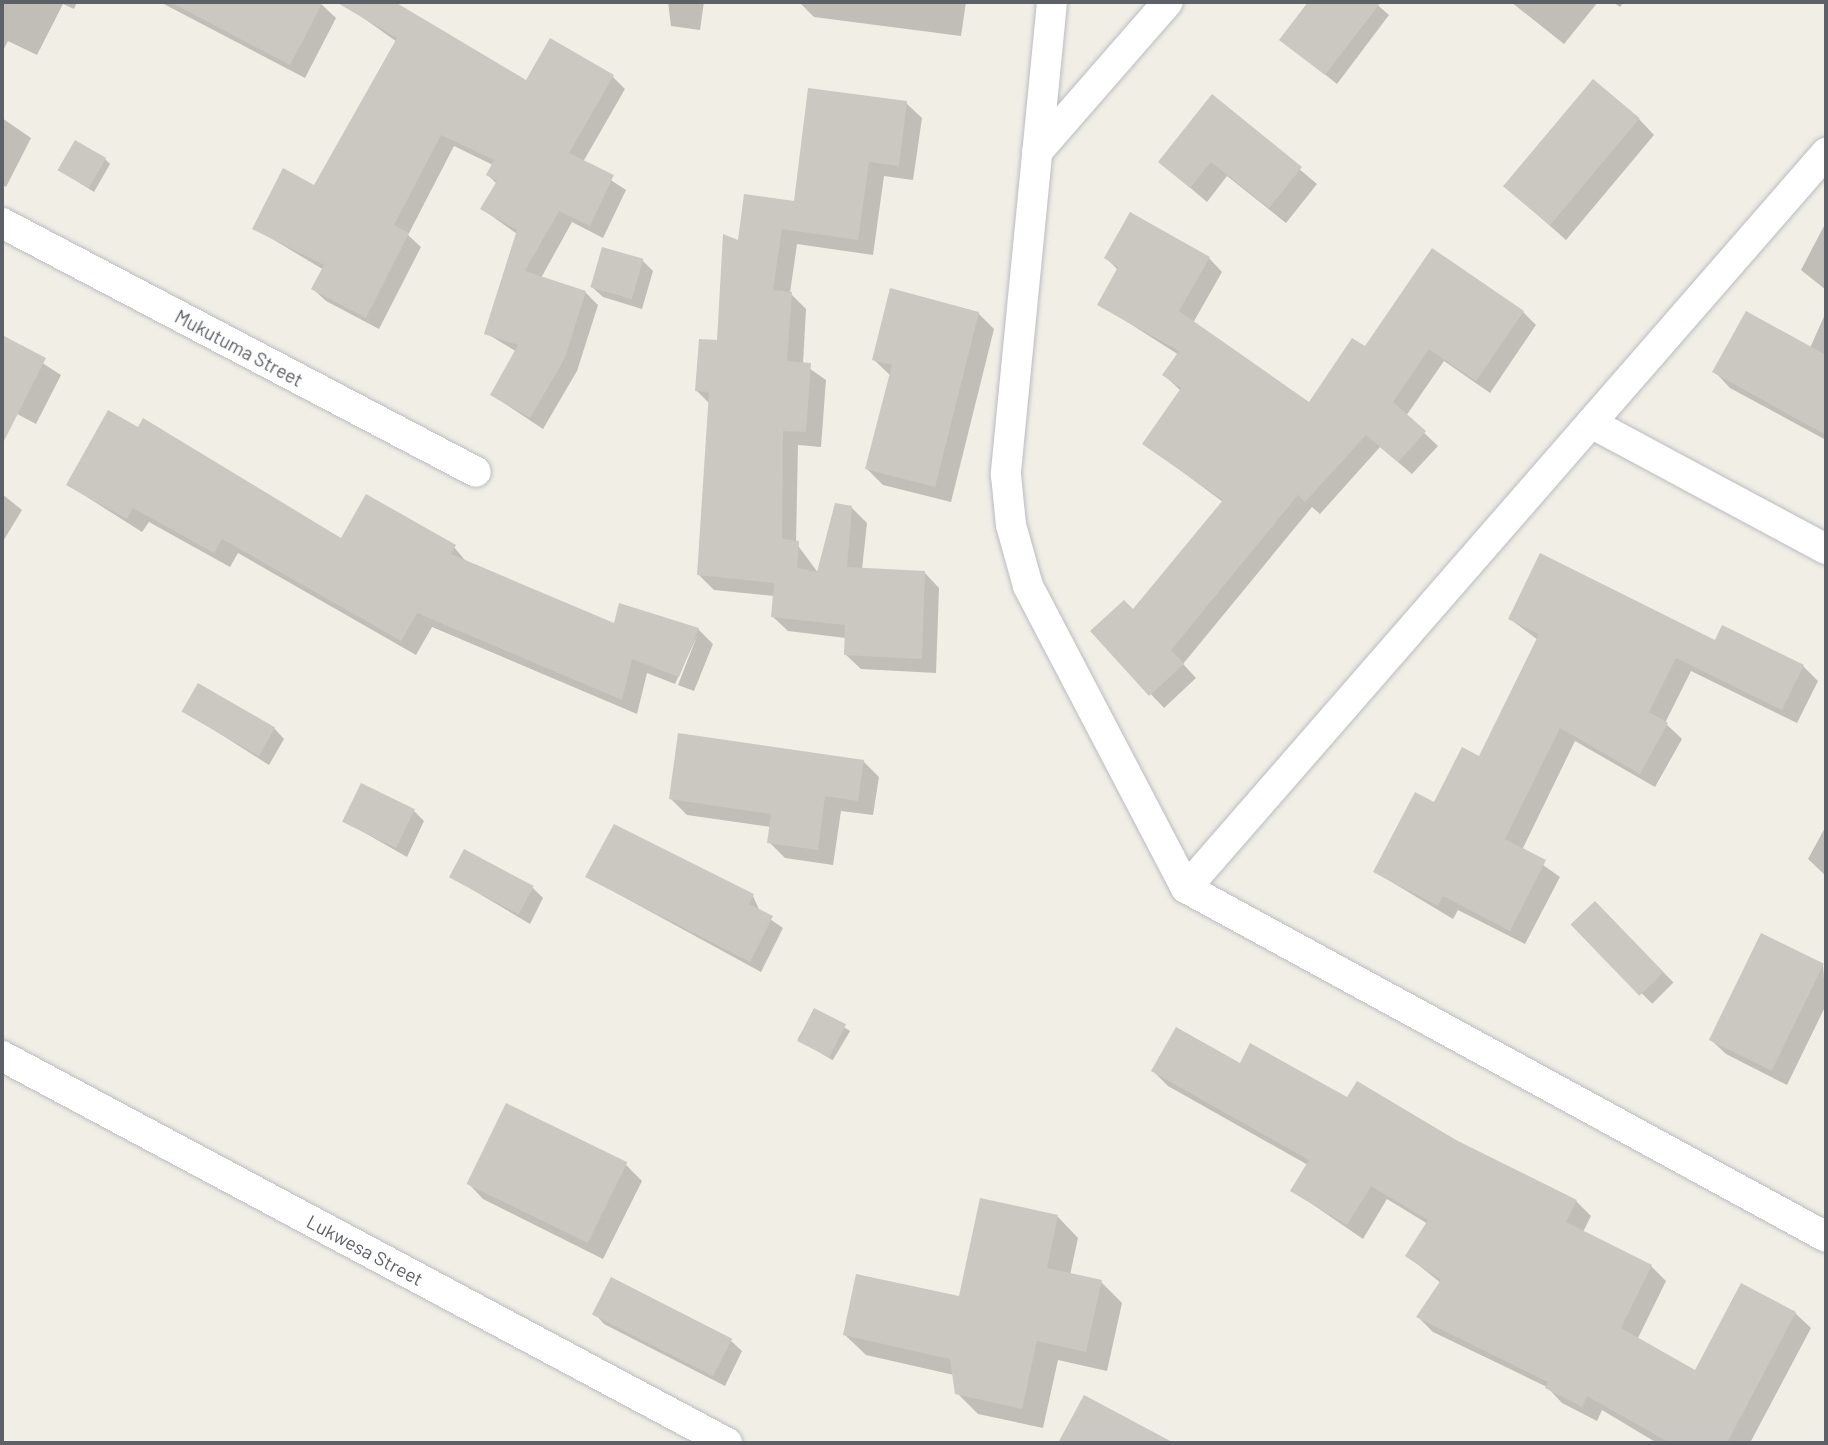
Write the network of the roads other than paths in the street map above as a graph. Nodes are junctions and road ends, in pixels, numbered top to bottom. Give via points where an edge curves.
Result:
1 (1052, 2) edge
2 (1168, 2) edge
3 (1037, 152) junction
4 (1826, 153) edge
5 (2, 223) edge
6 (1591, 423) junction
7 (476, 472) dead end
8 (1826, 549) edge
9 (1186, 888) junction
10 (2, 1056) edge
11 (1826, 1237) edge
12 (727, 1443) edge

1 - 3 street
2 - 3 street
3 - 9 street via 1006,475 1011,525 1028,586
4 - 6 street
5 - 7 street, Mukutuma Street
6 - 8 street
6 - 9 street
9 - 11 street
10 - 12 street, Lukwesa Street

